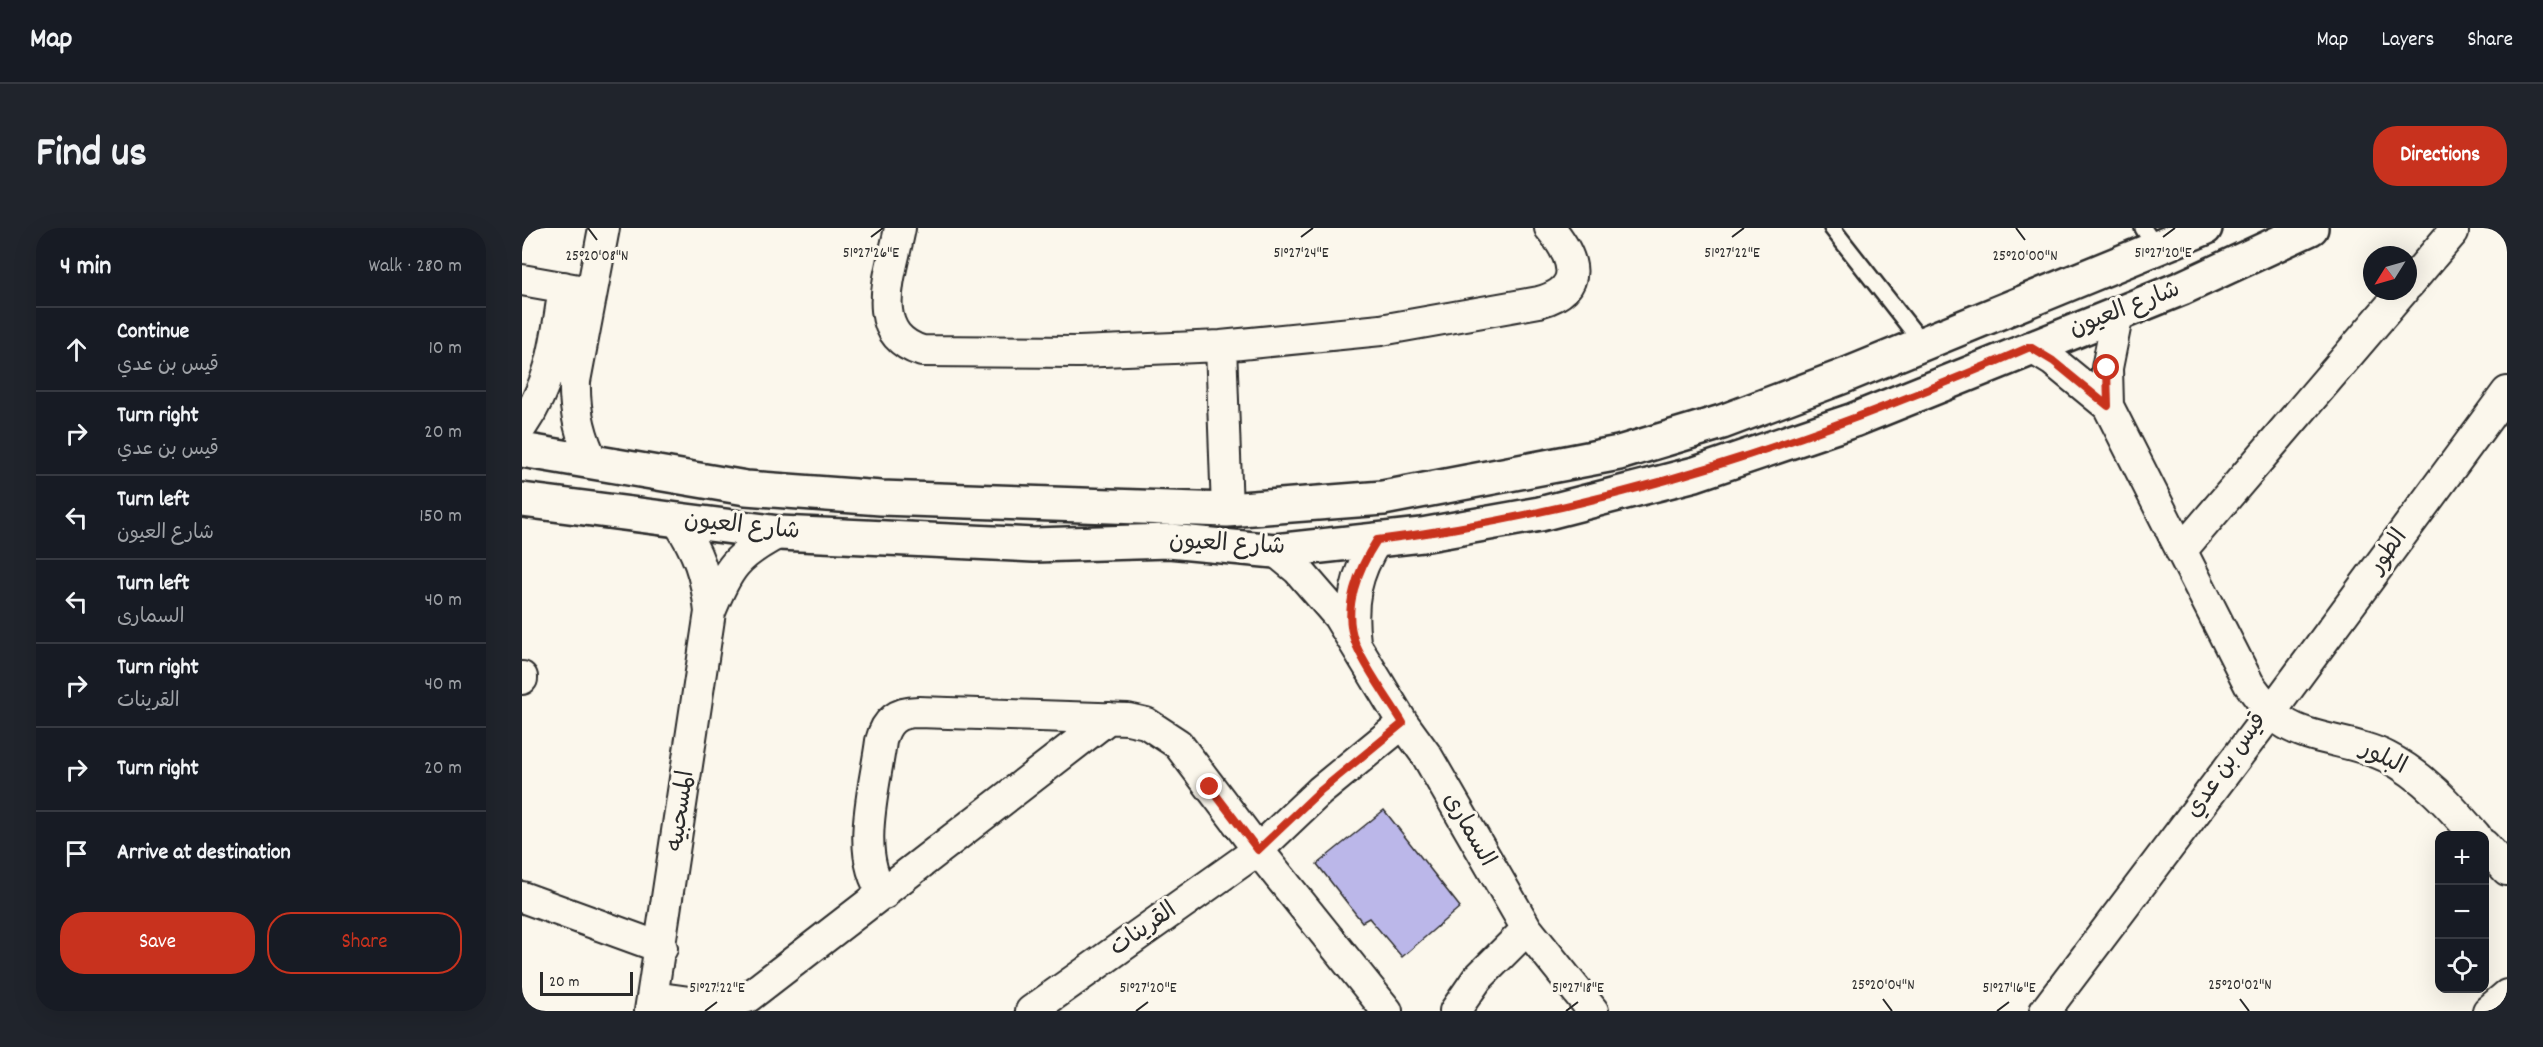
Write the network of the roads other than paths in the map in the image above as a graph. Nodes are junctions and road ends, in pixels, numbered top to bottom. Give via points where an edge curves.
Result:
1 (604, 228) edge
2 (900, 228) edge
3 (1550, 228) edge
4 (1832, 228) edge
5 (2205, 228) edge
6 (2311, 228) edge
7 (2453, 232) dead end
8 (2150, 239) edge
9 (2417, 274) edge
10 (522, 280) edge
11 (578, 290) junction
12 (2395, 300) edge
13 (2118, 313) junction
14 (1923, 344) junction
15 (1221, 346) junction
16 (2030, 347) junction
17 (565, 362) junction
18 (2507, 392) edge
19 (2108, 406) junction
20 (522, 426) edge
21 (522, 450) edge
22 (593, 462) junction
23 (522, 500) edge
24 (1227, 510) junction
25 (677, 520) junction
26 (779, 533) junction
27 (1377, 540) junction
28 (1275, 551) junction
29 (2181, 551) junction
30 (710, 612) junction
31 (1355, 642) junction
32 (2271, 712) junction
33 (1109, 718) junction
34 (1403, 723) junction
35 (2471, 831) edge
36 (1258, 850) junction
37 (2489, 850) edge
38 (2507, 870) edge
39 (884, 894) junction
40 (522, 897) edge
41 (1527, 929) junction
42 (662, 948) junction
43 (2507, 995) edge
44 (652, 1004) edge
45 (1031, 1011) edge
46 (1388, 1011) edge
47 (1455, 1011) edge
48 (1593, 1011) edge
49 (2045, 1011) edge
50 (2487, 1011) edge

1 - 11 street
2 - 15 street via 886,312 889,326 908,346 922,351 1079,352
3 - 15 street via 1569,254 1572,270 1567,285 1555,297 1381,330
4 - 14 lane
5 - 8 street, شارع العيون
6 - 13 street, شارع العيون
7 - 9 street
8 - 14 street, شارع العيون
10 - 11 street
11 - 17 street
12 - 29 street
13 - 16 street, شارع العيون
13 - 19 street, قيس بن عدي via 2107,368
14 - 24 street, شارع العيون via 1722,422 1619,453 1383,498
15 - 24 street
16 - 19 street, قيس بن عدي
16 - 27 street, شارع العيون via 1854,420 1695,474 1540,514
17 - 20 street
17 - 22 street via 576,414
18 - 32 street, الطور
19 - 29 street, قيس بن عدي
21 - 22 street, شارع العيون
22 - 24 street, شارع العيون via 746,488 881,498
23 - 25 street, شارع العيون
25 - 26 street, شارع العيون
25 - 30 street, المسحبيه via 695,548 706,579
26 - 28 street, شارع العيون via 1034,545 1168,541
26 - 30 street, المسحبيه via 747,550 723,578
27 - 28 street, شارع العيون
27 - 31 street, السمارى via 1355,586 1351,616
28 - 31 street, السمارى via 1319,592
29 - 32 street, قيس بن عدي via 2240,669
30 - 42 street, المسحبيه
31 - 34 street, السمارى
32 - 35 street, البلور via 2295,728 2364,747 2403,766 2438,794
32 - 49 street, قيس بن عدي
33 - 36 street via 1146,723 1178,744
33 - 39 street
33 - 39 street via 918,712 904,712 892,718 881,741 868,838 870,869
34 - 36 street, القرينات via 1320,791
34 - 41 street, السمارى via 1427,756
36 - 45 street, القرينات
36 - 46 street
37 - 38 street
39 - 44 street via 734,1004
40 - 42 street
41 - 47 street via 1477,979
41 - 48 street, السمارى
42 - 44 street, المسحبيه
43 - 50 street

